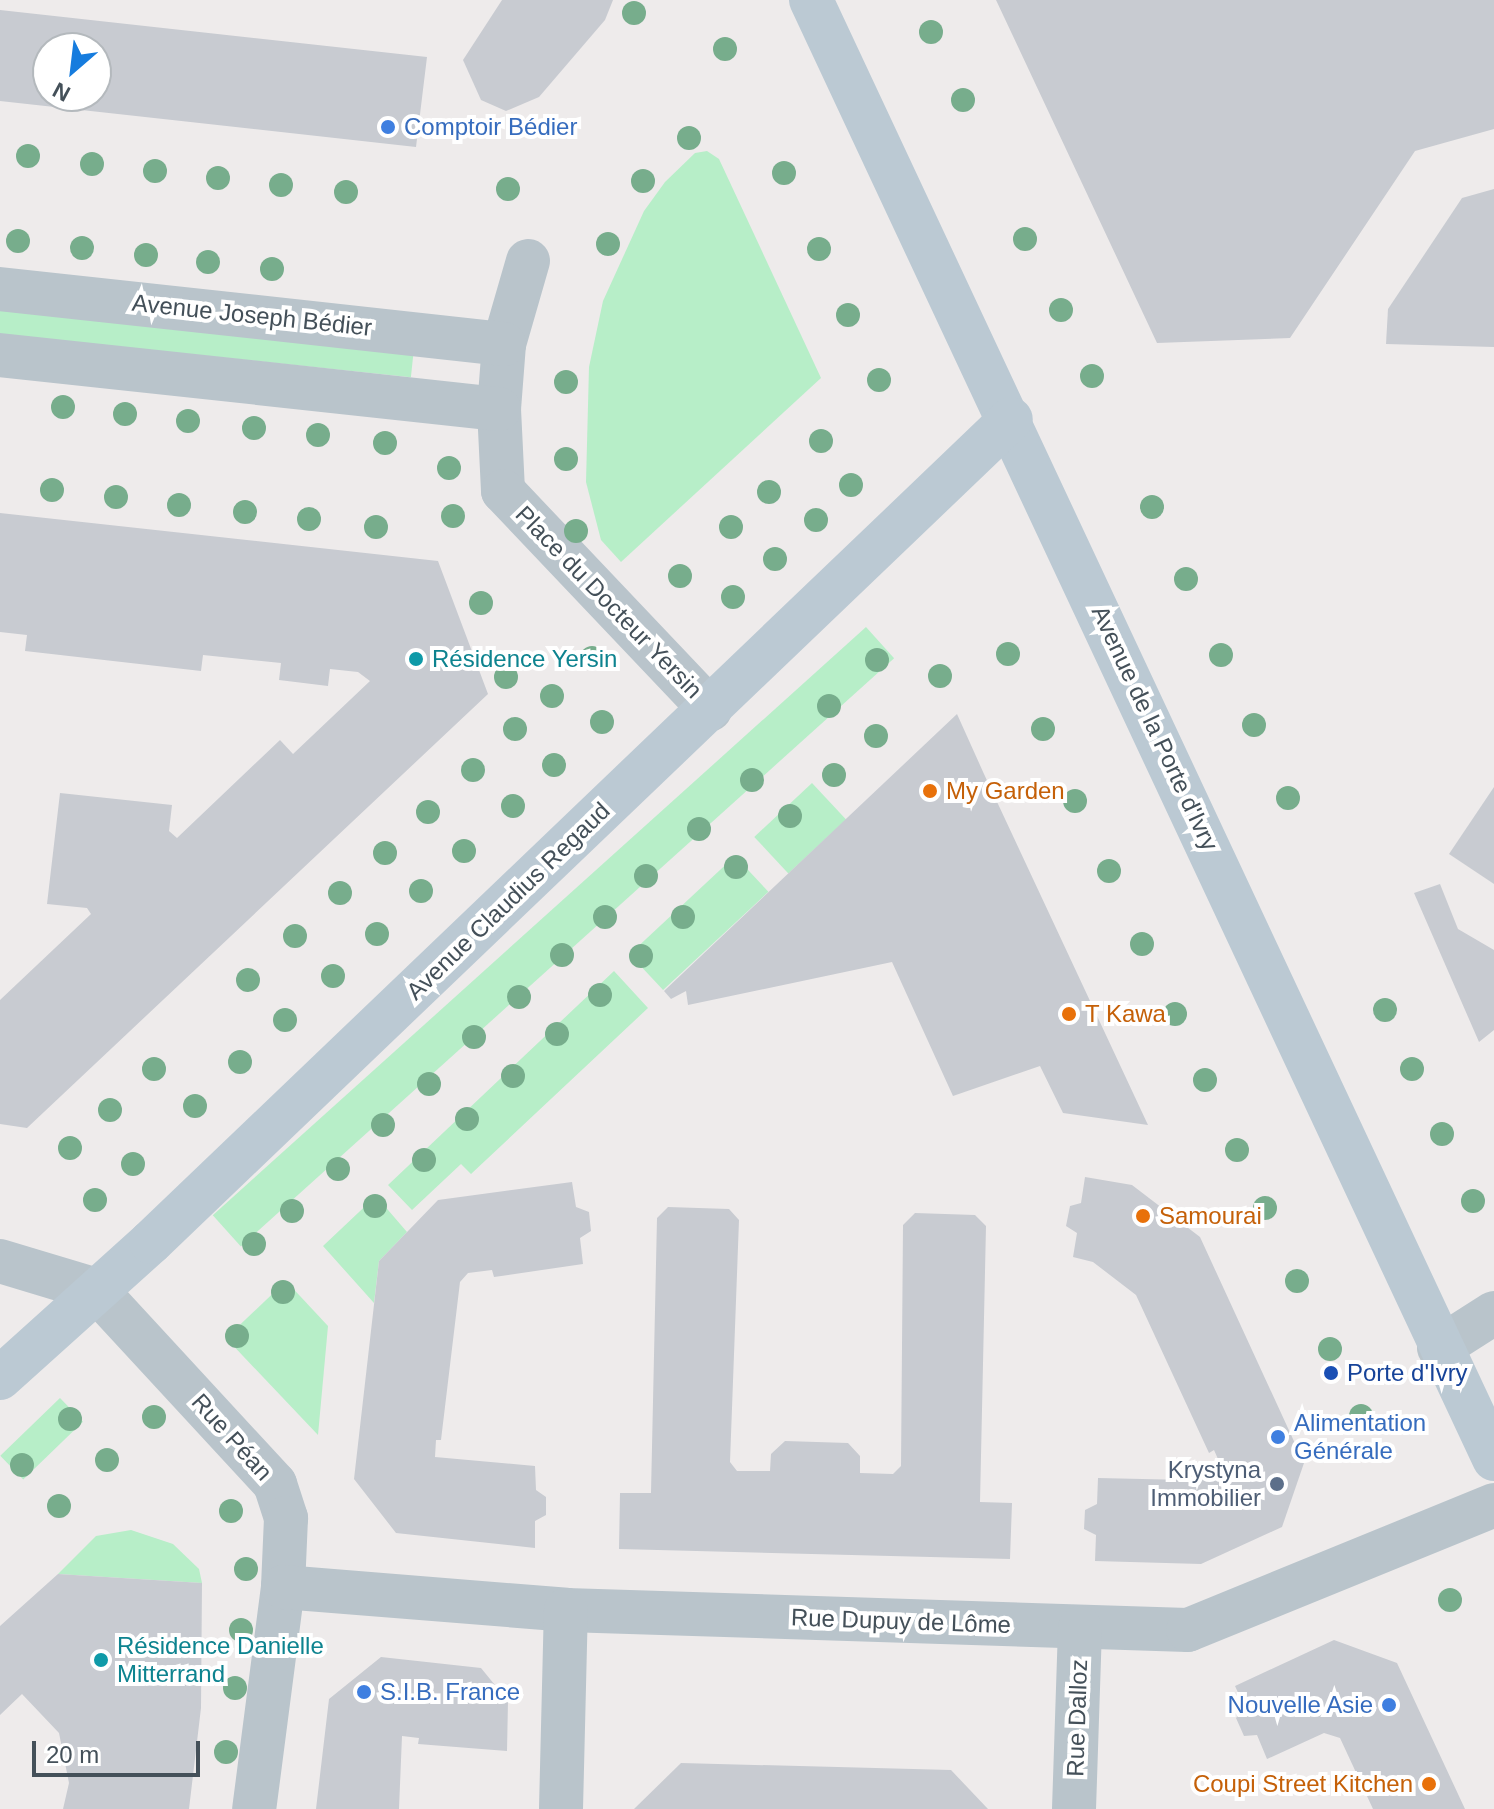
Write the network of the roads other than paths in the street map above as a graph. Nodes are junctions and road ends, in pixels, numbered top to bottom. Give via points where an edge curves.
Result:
1 (811, 0) edge
2 (528, 261) dead end
3 (0, 289) edge
4 (504, 344) junction
5 (0, 355) edge
6 (499, 409) junction
7 (1011, 419) junction
8 (710, 709) junction
9 (0, 1261) edge
10 (96, 1290) junction
11 (1494, 1313) edge
12 (1439, 1348) junction
13 (0, 1378) edge
14 (1494, 1459) edge
15 (1494, 1505) edge
16 (283, 1587) junction
17 (566, 1610) junction
18 (1080, 1628) junction
19 (254, 1809) edge
20 (561, 1809) edge
21 (1074, 1809) edge

1 - 7 main road, Avenue de la Porte d'Ivry
2 - 4 street, Place du Docteur Yersin
3 - 4 street, Avenue Joseph Bédier
4 - 6 street, Place du Docteur Yersin
5 - 6 street
6 - 8 street, Place du Docteur Yersin via 503,491
7 - 8 main road, Avenue Claudius Regaud
7 - 12 main road, Avenue de la Porte d'Ivry
8 - 10 main road, Avenue Claudius Regaud
9 - 10 street
10 - 13 main road, Avenue Claudius Regaud
10 - 16 street, Rue Péan via 275,1484 286,1518
11 - 12 street
12 - 14 main road, Avenue de la Porte d'Ivry
15 - 18 street, Rue Dupuy de Lôme via 1188,1630
16 - 17 street, Rue Dupuy de Lôme
16 - 19 street, Rue Péan
17 - 18 street, Rue Dupuy de Lôme
17 - 20 street
18 - 21 street, Rue Dalloz

